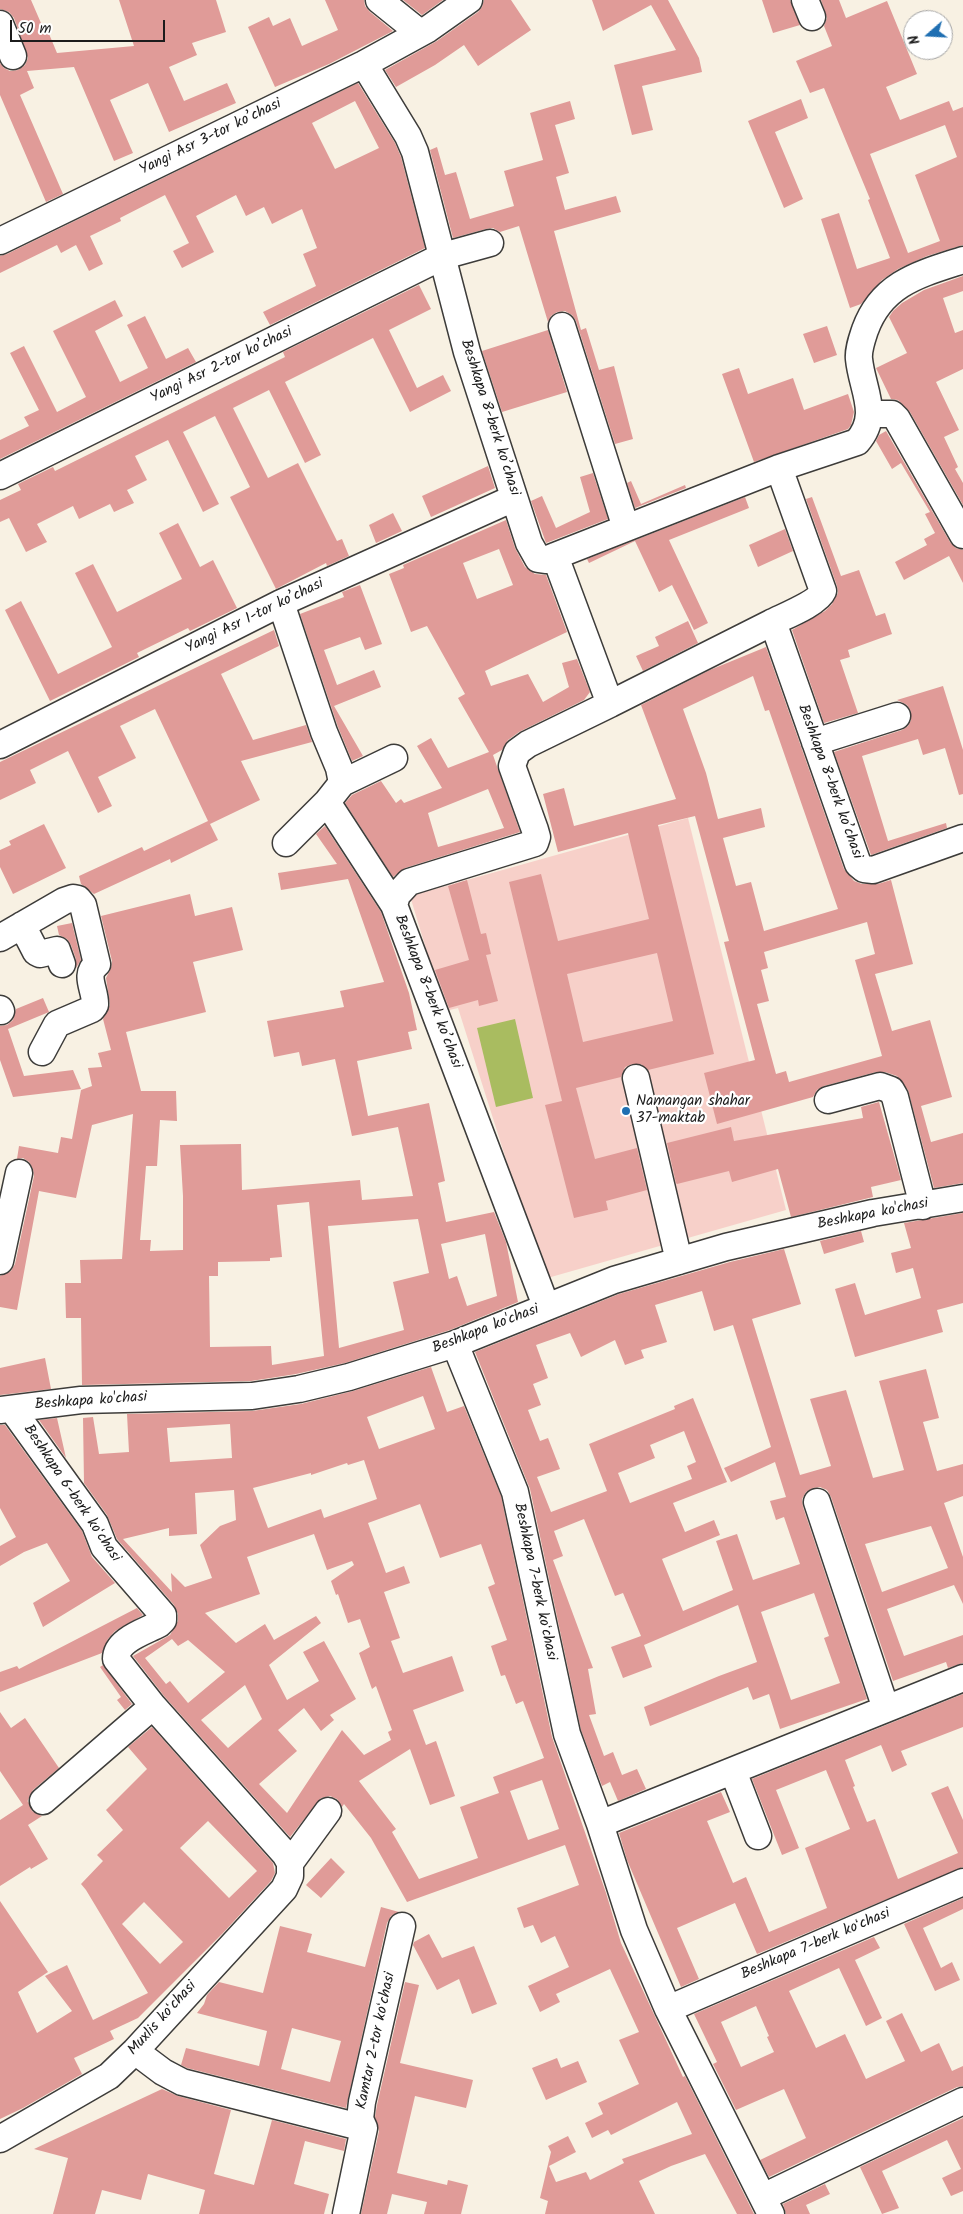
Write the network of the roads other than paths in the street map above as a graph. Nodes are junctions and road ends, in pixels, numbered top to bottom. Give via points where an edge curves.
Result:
1 (379, 0) edge
2 (469, 0) edge
3 (0, 24) edge
4 (420, 33) junction
5 (13, 56) dead end
6 (364, 64) junction
7 (0, 241) edge
8 (490, 243) dead end
9 (443, 256) junction
10 (963, 260) edge
11 (562, 326) dead end
12 (870, 414) junction
13 (779, 468) junction
14 (0, 476) edge
15 (514, 498) junction
16 (626, 528) junction
17 (963, 534) edge
18 (555, 556) junction
19 (280, 603) junction
20 (773, 622) junction
21 (610, 704) junction
22 (898, 716) dead end
23 (815, 742) junction
24 (0, 745) edge
25 (394, 758) dead end
26 (335, 792) junction
27 (963, 838) edge
28 (286, 842) dead end
29 (394, 905) junction
30 (22, 925) junction
31 (0, 938) edge
32 (62, 964) dead end
33 (42, 1052) dead end
34 (636, 1078) dead end
35 (828, 1100) dead end
36 (19, 1173) dead end
37 (963, 1198) edge
38 (923, 1206) junction
39 (0, 1261) edge
40 (679, 1261) junction
41 (546, 1306) junction
42 (455, 1344) junction
43 (6, 1409) edge
44 (817, 1502) dead end
45 (963, 1678) edge
46 (153, 1706) junction
47 (886, 1709) junction
48 (733, 1771) junction
49 (43, 1801) dead end
50 (328, 1811) dead end
51 (600, 1824) junction
52 (758, 1836) dead end
53 (290, 1863) junction
54 (963, 1882) edge
55 (402, 1926) dead end
56 (668, 2009) junction
57 (135, 2051) junction
58 (963, 2101) edge
59 (364, 2128) junction
60 (0, 2139) edge
61 (767, 2205) edge
62 (346, 2214) edge

1 - 4 street
2 - 4 street, Yangi Asr 3-tor koʼchasi
3 - 5 street
4 - 6 street, Yangi Asr 3-tor koʼchasi
6 - 7 street, Yangi Asr 3-tor koʼchasi
6 - 9 street, Beshkapa 8-berk koʼchasi via 415,152
8 - 9 street, Yangi Asr 2-tor koʼchasi
9 - 14 street, Yangi Asr 2-tor koʼchasi
9 - 15 street, Beshkapa 8-berk koʼchasi via 467,352
10 - 12 street via 916,275 896,287 868,322 858,358
11 - 16 street
12 - 13 street, Beshkapa 8-berk koʼchasi via 865,434 857,442
12 - 17 street via 892,414 897,418
13 - 16 street, Beshkapa 8-berk koʼchasi
13 - 20 street, Beshkapa 8-berk koʼchasi via 823,590 821,596
15 - 18 street, Beshkapa 8-berk koʼchasi via 534,554 545,560
15 - 19 street, Yangi Asr 1-tor koʼchasi
16 - 18 street, Beshkapa 8-berk koʼchasi
18 - 21 street
19 - 24 street, Yangi Asr 1-tor koʼchasi
19 - 26 street via 339,768
20 - 21 street, Beshkapa 8-berk koʼchasi
20 - 23 street, Beshkapa 8-berk koʼchasi
21 - 29 street, Beshkapa 8-berk koʼchasi via 517,752 512,766 537,837 535,843 408,882 397,895
22 - 23 street
23 - 27 street, Beshkapa 8-berk koʼchasi via 853,852 864,869 873,870
25 - 26 street
26 - 28 street
26 - 29 street
29 - 41 street, Beshkapa 8-berk koʼchasi
30 - 31 street
30 - 32 street via 36,952 57,950
30 - 33 street via 64,901 78,899 83,905 97,964 89,974 92,1009 57,1024
34 - 40 street
35 - 38 street via 880,1086 891,1090
36 - 39 street
37 - 38 street, Beshkapa ko'chasi
38 - 40 street, Beshkapa ko'chasi via 828,1222
40 - 41 street, Beshkapa ko'chasi via 614,1280
41 - 42 street, Beshkapa ko'chasi
42 - 43 street, Beshkapa ko'chasi via 349,1376 280,1392 252,1396 80,1400
42 - 51 street, Beshkapa 7-berk koʻchasi via 515,1492 567,1734
43 - 46 street, Beshkapa 6-berk koʻchasi via 95,1524 104,1547 163,1615 159,1624 120,1645 116,1651 116,1660
44 - 47 street
45 - 47 street
46 - 49 street
46 - 53 street, Beshkapa 6-berk koʻchasi
47 - 48 street
48 - 51 street
48 - 52 street
50 - 53 street
51 - 56 street, Beshkapa 7-berk koʻchasi via 634,1930
53 - 57 street, Muxlis koʻchasi via 290,1876 284,1889
54 - 56 street, Beshkapa 7-berk koʻchasi
55 - 59 street, Kamtar 2-tor koʻchasi via 362,2102 360,2119
56 - 61 street, Beshkapa 7-berk koʻchasi
57 - 59 street via 182,2082
57 - 60 street, Muxlis koʻchasi via 109,2076
58 - 61 street, Beshkapa 7-berk koʻchasi
59 - 62 street, Kamtar 2-tor koʻchasi

